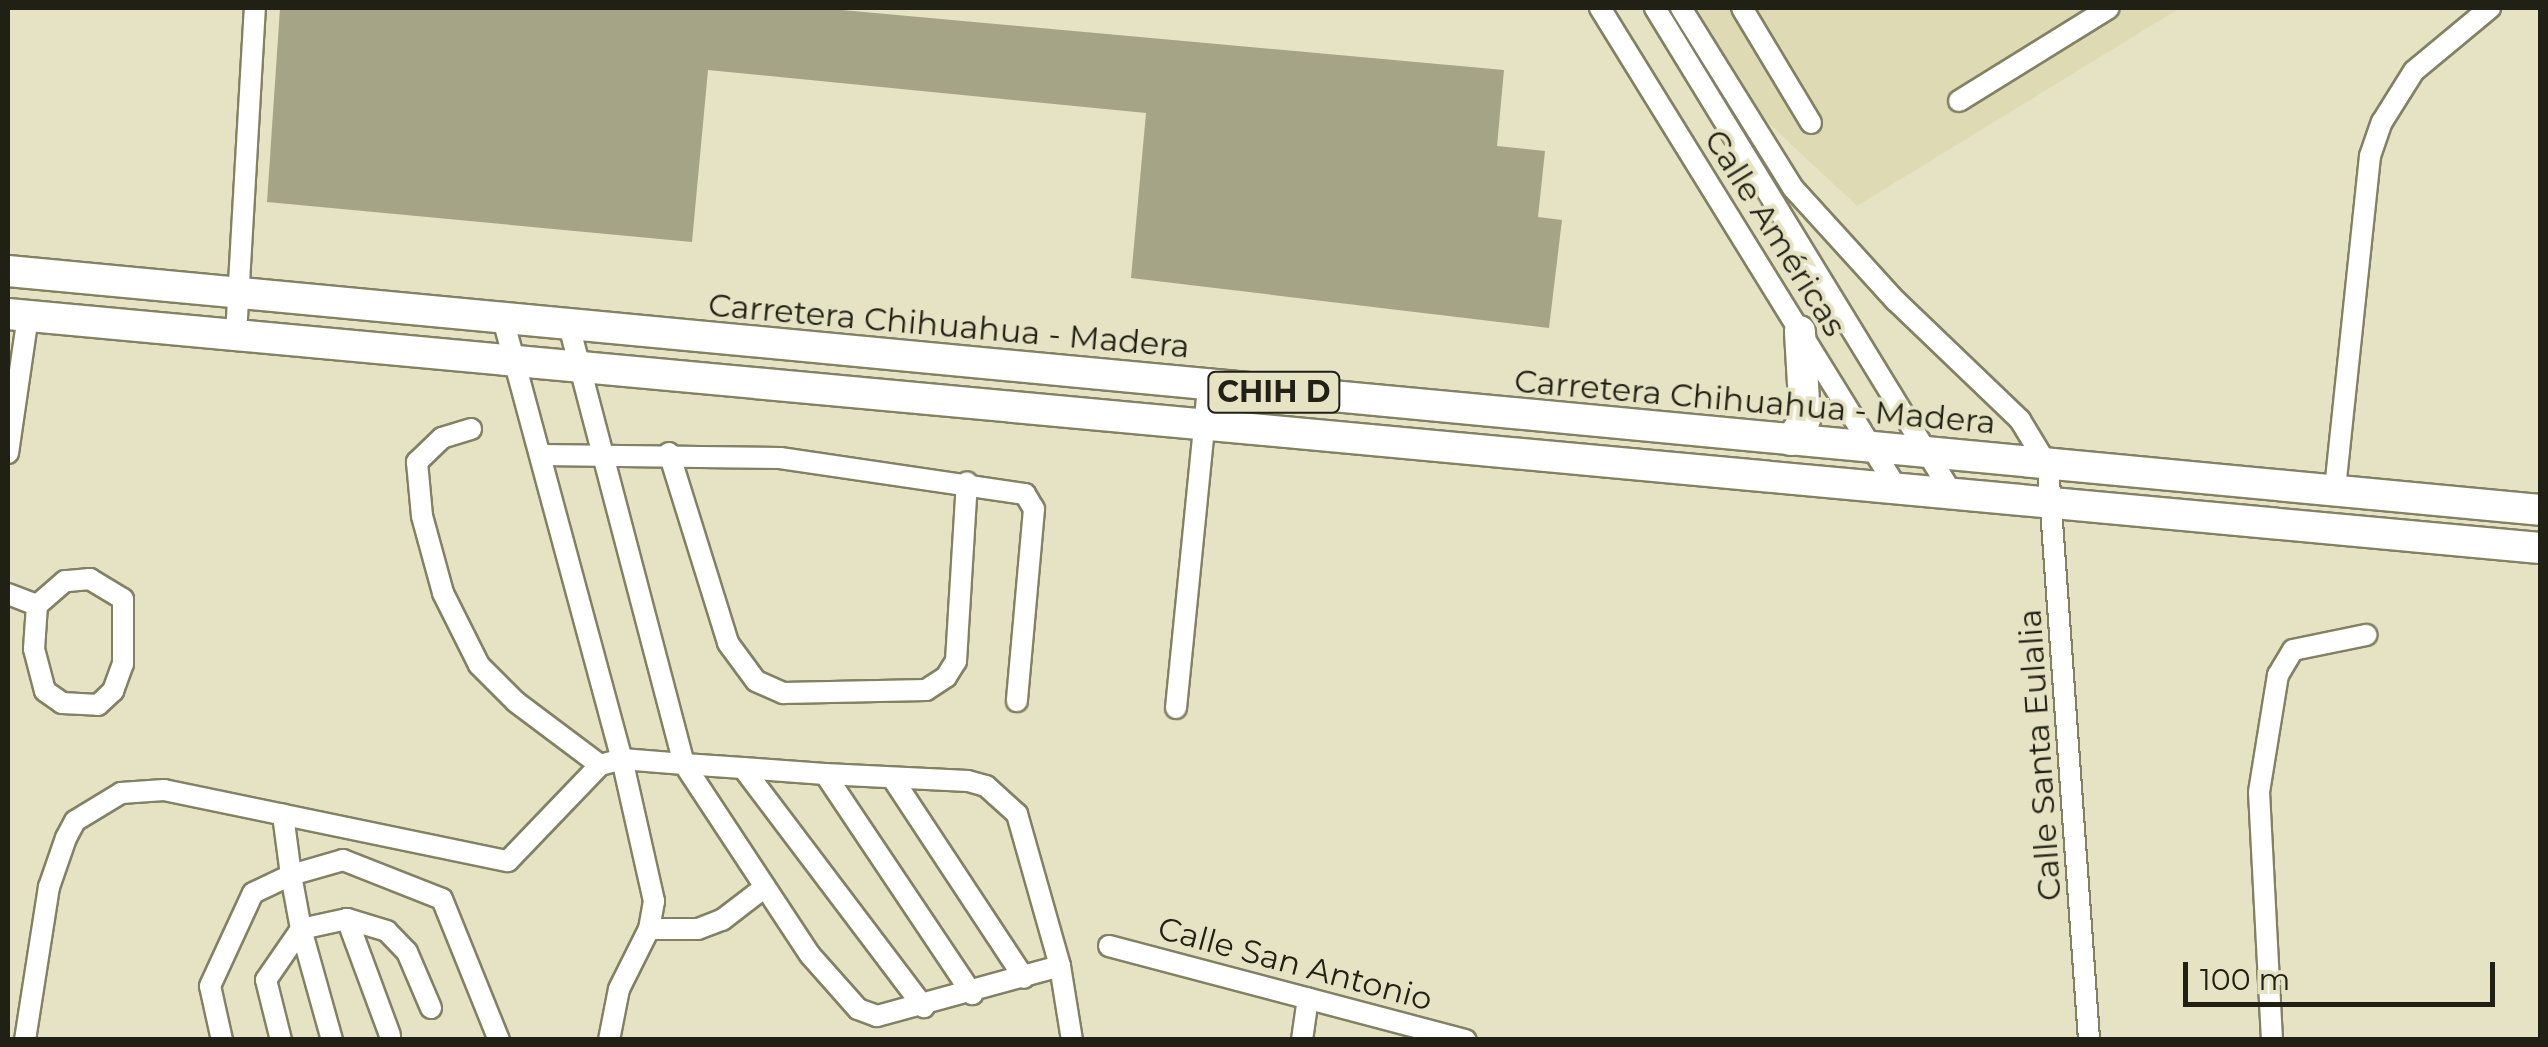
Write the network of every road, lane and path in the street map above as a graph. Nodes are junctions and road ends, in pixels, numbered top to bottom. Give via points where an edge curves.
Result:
1 (255, 8) edge
2 (1600, 8) edge
3 (1655, 8) edge
4 (1681, 8) edge
5 (1742, 8) edge
6 (2109, 8) edge
7 (2490, 8) edge
8 (1959, 101) dead end
9 (1812, 123) dead end
10 (8, 271) edge
11 (238, 292) junction
12 (18, 315) edge
13 (503, 319) junction
14 (569, 326) junction
15 (1800, 331) junction
16 (236, 336) junction
17 (896, 354) junction
18 (967, 360) junction
19 (517, 362) junction
20 (578, 368) junction
21 (1208, 386) junction
22 (890, 397) junction
23 (977, 407) junction
24 (1205, 428) junction
25 (472, 429) dead end
26 (1791, 440) junction
27 (1873, 448) junction
28 (8, 452) edge
29 (599, 452) junction
30 (669, 453) junction
31 (1928, 453) junction
32 (541, 455) junction
33 (2048, 466) junction
34 (967, 482) junction
35 (2335, 489) junction
36 (1898, 490) junction
37 (1952, 495) junction
38 (2052, 505) junction
39 (2540, 510) edge
40 (2540, 548) edge
41 (8, 594) edge
42 (37, 606) junction
43 (2366, 635) dead end
44 (1017, 701) dead end
45 (1176, 708) dead end
46 (622, 759) junction
47 (684, 764) junction
48 (600, 765) junction
49 (743, 768) junction
50 (824, 774) junction
51 (893, 778) junction
52 (283, 814) junction
53 (291, 875) junction
54 (765, 887) junction
55 (348, 919) junction
56 (301, 929) junction
57 (649, 930) junction
58 (1109, 946) dead end
59 (1060, 966) junction
60 (1024, 978) junction
61 (972, 994) junction
62 (1308, 998) junction
63 (924, 1007) junction
64 (431, 1008) dead end
65 (390, 1035) dead end
66 (24, 1040) edge
67 (222, 1040) edge
68 (281, 1040) edge
69 (332, 1040) edge
70 (499, 1040) edge
71 (609, 1040) edge
72 (1072, 1040) edge
73 (1302, 1040) edge
74 (1466, 1040) edge
75 (2090, 1040) edge
76 (2272, 1040) edge

1 - 11 street
2 - 15 street, Calle Américas
3 - 31 street
4 - 33 street via 1793,188 1896,301 2020,420
5 - 9 street
6 - 8 street
7 - 35 street via 2414,71 2370,156
10 - 11 highway, Carretera Chihuahua - Madera / CHIH D
11 - 13 highway, Carretera Chihuahua - Madera / CHIH D
11 - 16 street
12 - 16 highway, CHIH D
12 - 28 street
13 - 14 highway, Carretera Chihuahua - Madera / CHIH D
13 - 19 street
14 - 17 highway, Carretera Chihuahua - Madera / CHIH D
14 - 20 street
15 - 26 highway via 1806,420
15 - 27 street, Calle Américas
16 - 19 highway, CHIH D
17 - 18 highway, Carretera Chihuahua - Madera / CHIH D
17 - 22 highway via 905,378
18 - 21 highway, Carretera Chihuahua - Madera / CHIH D
18 - 23 highway via 960,385
19 - 20 highway, CHIH D
19 - 32 street
20 - 22 highway, CHIH D
20 - 29 street
21 - 24 street
21 - 26 highway, Carretera Chihuahua - Madera / CHIH D
22 - 23 highway, CHIH D
23 - 24 highway, CHIH D
24 - 36 highway, CHIH D
24 - 45 street
25 - 48 street via 442,438 417,462 422,516 443,592 480,665 516,702
26 - 27 highway, Carretera Chihuahua - Madera / CHIH D
27 - 31 highway, Carretera Chihuahua - Madera / CHIH D
27 - 36 street, Calle Américas
29 - 30 street
29 - 32 street
29 - 47 street
30 - 34 street via 796,460
30 - 34 street via 728,642 745,671 783,692 926,690 946,677 956,660
31 - 33 highway, Carretera Chihuahua - Madera / CHIH D
31 - 37 street
32 - 46 street
33 - 35 highway, Carretera Chihuahua - Madera / CHIH D
33 - 38 street, Calle Santa Eulalia
34 - 44 street via 1016,491 1034,509
35 - 39 highway, Carretera Chihuahua - Madera / CHIH D
36 - 37 highway, CHIH D
37 - 38 highway, CHIH D
38 - 40 highway, CHIH D
38 - 75 street, Calle Santa Eulalia
41 - 42 street
42 - 42 street via 65,581 90,579 124,599 123,664 113,691 98,705 62,703 45,690 34,649
43 - 76 street via 2293,650 2278,674 2259,792
46 - 47 street
46 - 48 street
46 - 57 street via 652,884
47 - 49 street
47 - 54 street
48 - 52 street via 508,861
49 - 50 street
49 - 63 street
50 - 51 street
50 - 61 street
51 - 59 street via 968,782 1009,801
51 - 60 street
52 - 53 street
52 - 66 street via 140,789 75,821 50,886
53 - 56 street
53 - 67 street via 252,893 216,972 209,995
53 - 70 street via 343,860 442,899
54 - 57 street via 722,920
54 - 63 street via 810,956 858,1009 877,1016
55 - 56 street
55 - 64 street via 395,937
55 - 65 street
56 - 68 street via 266,980
56 - 69 street
57 - 71 street via 619,989
58 - 62 street, Calle San Antonio
59 - 60 street
59 - 72 street
60 - 61 street
61 - 63 street
62 - 73 street
62 - 74 street, Calle San Antonio

